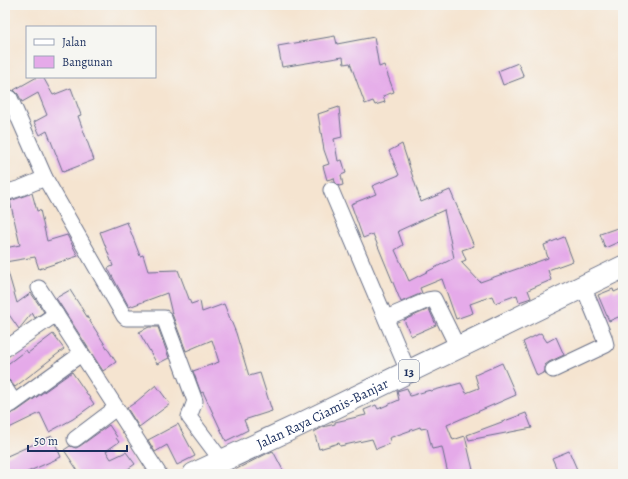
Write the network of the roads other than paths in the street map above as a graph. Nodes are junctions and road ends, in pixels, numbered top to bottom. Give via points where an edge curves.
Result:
1 (10, 98) dead end
2 (46, 178) junction
3 (331, 190) dead end
4 (5, 193) edge
5 (623, 267) edge
6 (583, 286) junction
7 (39, 288) dead end
8 (56, 314) junction
9 (386, 318) junction
10 (458, 348) junction
11 (5, 350) edge
12 (81, 354) junction
13 (552, 370) dead end
14 (408, 371) junction
15 (5, 388) edge
16 (10, 404) edge
17 (116, 408) junction
18 (75, 439) dead end
19 (222, 461) junction
20 (159, 474) edge
21 (194, 474) edge

1 - 2 street
2 - 4 street
2 - 19 street via 124,316 164,318 195,400 188,416
3 - 9 street
5 - 6 highway, Jalan Raya Ciamis-Banjar / 13
6 - 10 highway, Jalan Raya Ciamis-Banjar / 13
6 - 13 street via 606,345
7 - 8 street
8 - 11 street
8 - 12 street
9 - 10 street via 434,299
9 - 14 street
10 - 14 highway, Jalan Raya Ciamis-Banjar / 13
12 - 16 street
12 - 17 street
14 - 19 highway, Jalan Raya Ciamis-Banjar / 13
15 - 16 street
17 - 18 street
17 - 20 street
19 - 21 highway, Jalan Raya Ciamis-Banjar / 13

